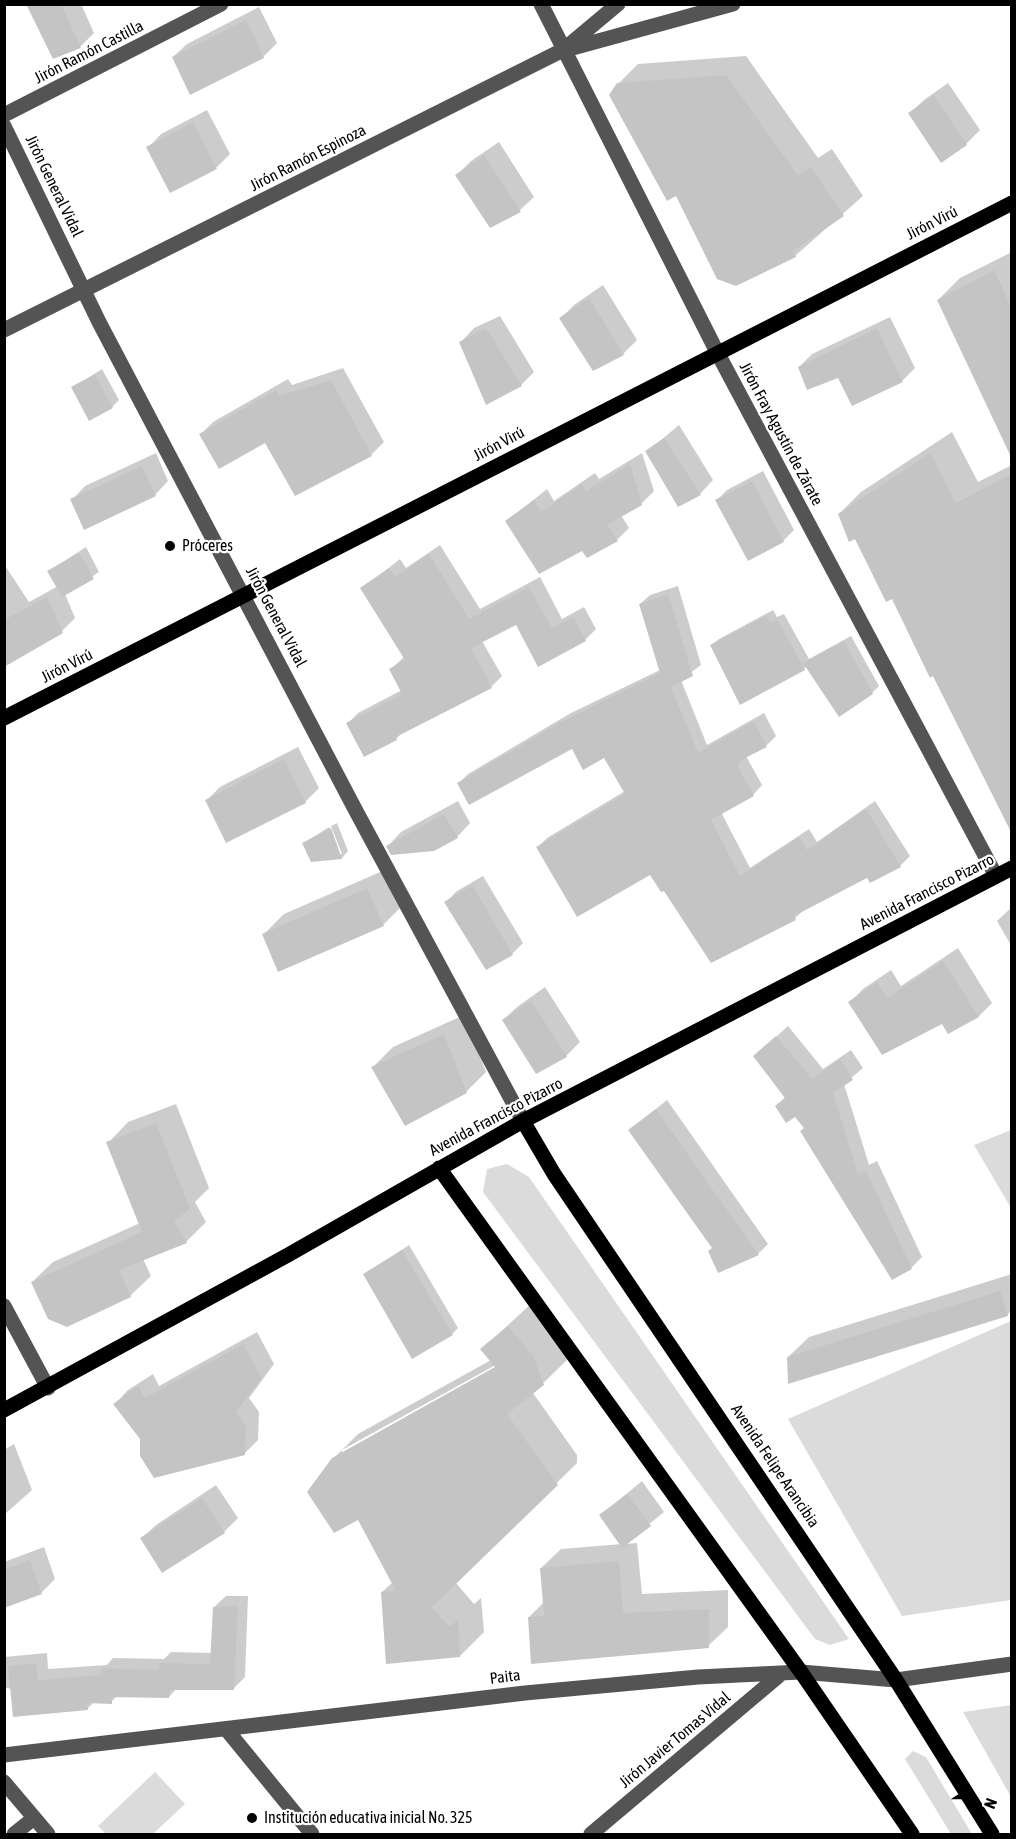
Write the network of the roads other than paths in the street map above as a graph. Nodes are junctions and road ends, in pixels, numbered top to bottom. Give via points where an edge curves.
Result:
1 (221, 4) edge
2 (541, 4) edge
3 (618, 4) edge
4 (733, 4) edge
5 (563, 50) junction
6 (4, 116) edge
7 (4, 126) edge
8 (1011, 203) edge
9 (85, 291) junction
10 (4, 330) edge
11 (717, 352) junction
12 (245, 596) junction
13 (4, 718) edge
14 (1011, 868) edge
15 (996, 876) junction
16 (523, 1121) junction
17 (439, 1168) junction
18 (4, 1306) edge
19 (48, 1388) junction
20 (4, 1410) edge
21 (1011, 1664) edge
22 (801, 1672) junction
23 (782, 1673) junction
24 (896, 1680) junction
25 (226, 1729) junction
26 (4, 1755) edge
27 (4, 1782) edge
28 (34, 1818) junction
29 (14, 1834) edge
30 (48, 1834) edge
31 (312, 1834) edge
32 (591, 1834) edge
33 (912, 1834) edge
34 (992, 1834) edge

1 - 6 street, Jirón Ramón Castilla
2 - 5 street, Jirón Fray Agustín de Zárate
3 - 5 street, Jirón Ramón Espinoza
4 - 5 street
5 - 9 street, Jirón Ramón Espinoza
5 - 11 street, Jirón Fray Agustín de Zárate
7 - 9 street, Jirón General Vidal
8 - 11 main road, Jirón Virú
9 - 10 street, Jirón Ramón Espinoza
9 - 12 street, Jirón General Vidal
11 - 12 main road, Jirón Virú
11 - 15 street, Jirón Fray Agustín de Zárate
12 - 13 main road, Jirón Virú
12 - 16 street, Jirón General Vidal
14 - 15 main road, Avenida Francisco Pizarro
15 - 16 main road, Avenida Francisco Pizarro
16 - 17 main road, Avenida Francisco Pizarro
16 - 24 main road, Avenida Felipe Arancibia via 554,1174
17 - 19 main road, Avenida Francisco Pizarro
17 - 22 main road
18 - 19 street
19 - 20 main road, Avenida Francisco Pizarro
21 - 24 street, Paita
22 - 23 street, Paita
22 - 24 street, Paita
22 - 33 main road
23 - 25 street, Paita via 525,1693
23 - 32 street, Jirón Javier Tomas Vidal
24 - 34 main road, Avenida Felipe Arancibia
25 - 26 street, Paita
25 - 31 street
27 - 28 street
28 - 29 street
28 - 30 street

